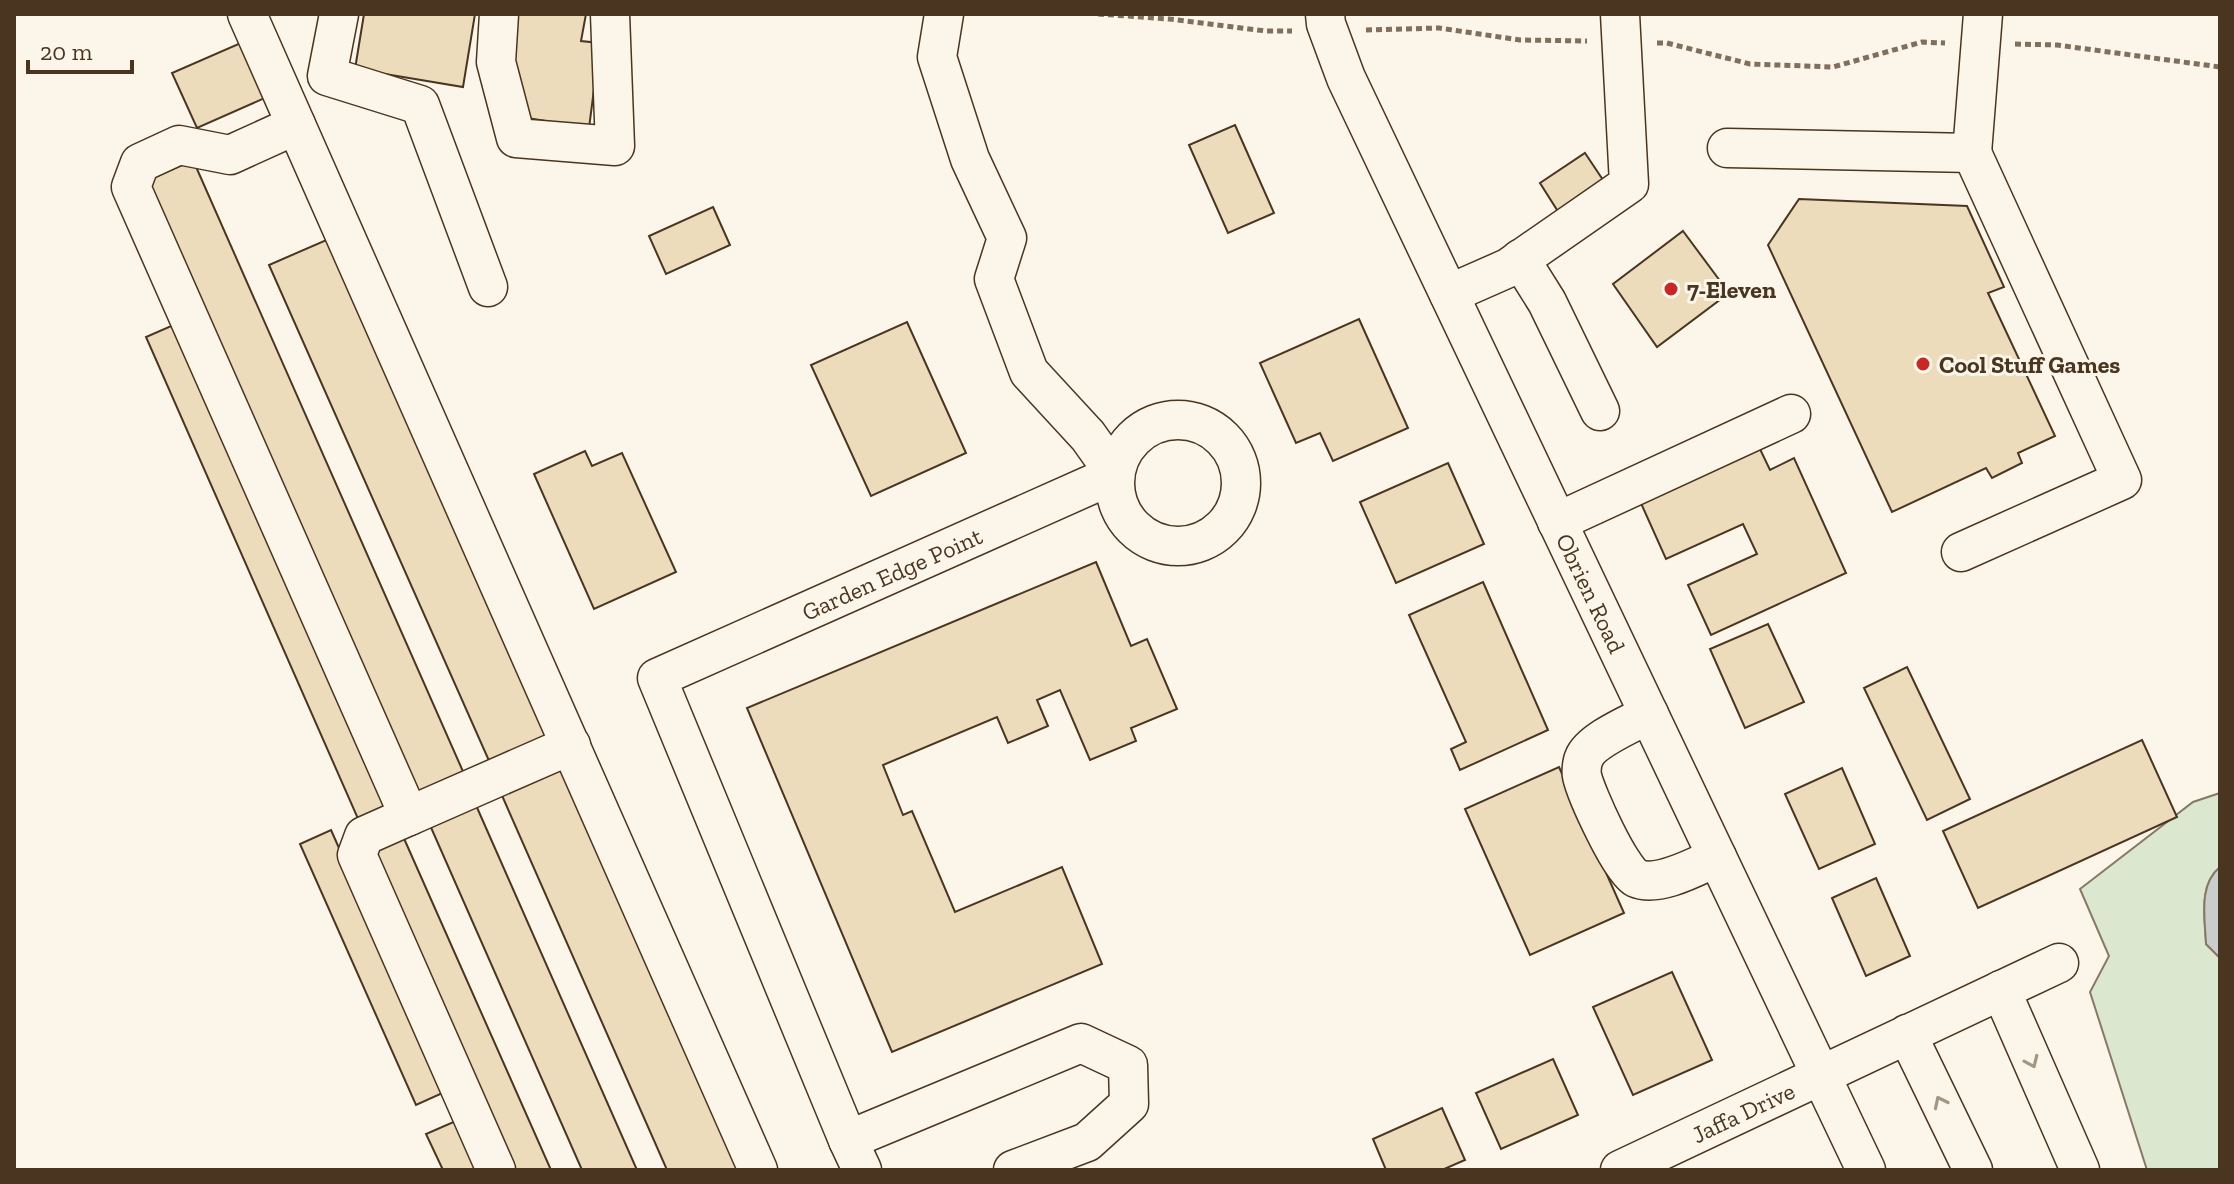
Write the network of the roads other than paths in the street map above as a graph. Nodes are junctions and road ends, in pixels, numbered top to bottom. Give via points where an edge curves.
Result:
1 (247, 14) edge
2 (339, 14) edge
3 (499, 14) edge
4 (610, 14) edge
5 (944, 14) edge
6 (1325, 14) edge
7 (1620, 14) edge
8 (1983, 14) edge
9 (296, 125) junction
10 (1727, 148) dead end
11 (1972, 153) junction
12 (1520, 259) junction
13 (488, 287) dead end
14 (1449, 294) junction
15 (1600, 411) dead end
16 (1791, 414) dead end
17 (1557, 522) junction
18 (1961, 552) dead end
19 (1649, 714) junction
20 (571, 745) junction
21 (409, 816) junction
22 (1717, 857) junction
23 (2059, 963) dead end
24 (2001, 990) junction
25 (1907, 1034) junction
26 (1821, 1075) junction
27 (855, 1155) edge
28 (496, 1170) edge
29 (758, 1170) edge
30 (1013, 1170) edge
31 (1620, 1170) edge
32 (1866, 1170) edge
33 (1973, 1170) edge
34 (2080, 1170) edge

1 - 9 street
2 - 13 street via 327,76 420,105
3 - 4 street via 496,62 516,138 615,146
5 - 27 street, Garden Edge Point via 937,57 970,159 1007,238 994,279 1029,372 1115,474 657,678
6 - 14 street, Obrien Road via 1346,78
7 - 12 street via 1629,184
8 - 11 street
9 - 20 street
9 - 21 street via 230,155 179,145 140,163 131,187
10 - 11 street
11 - 18 street via 2122,480
12 - 14 street
12 - 15 street
14 - 17 street, Obrien Road
16 - 17 street
17 - 19 street, Obrien Road
19 - 22 street, Obrien Road
19 - 22 street via 1591,748 1584,758 1581,774 1613,849 1636,878 1650,880
20 - 21 street
20 - 29 street
21 - 28 street via 364,836 357,855
22 - 26 street, Obrien Road
23 - 24 street, Jaffa Drive
24 - 25 street, Jaffa Drive
24 -> 34 street
25 - 26 street, Jaffa Drive
33 -> 25 street
26 - 31 street, Jaffa Drive
26 - 32 street, Obrien Road
27 - 30 street, Garden Edge Point via 1081,1043 1128,1065 1129,1104 1087,1142

